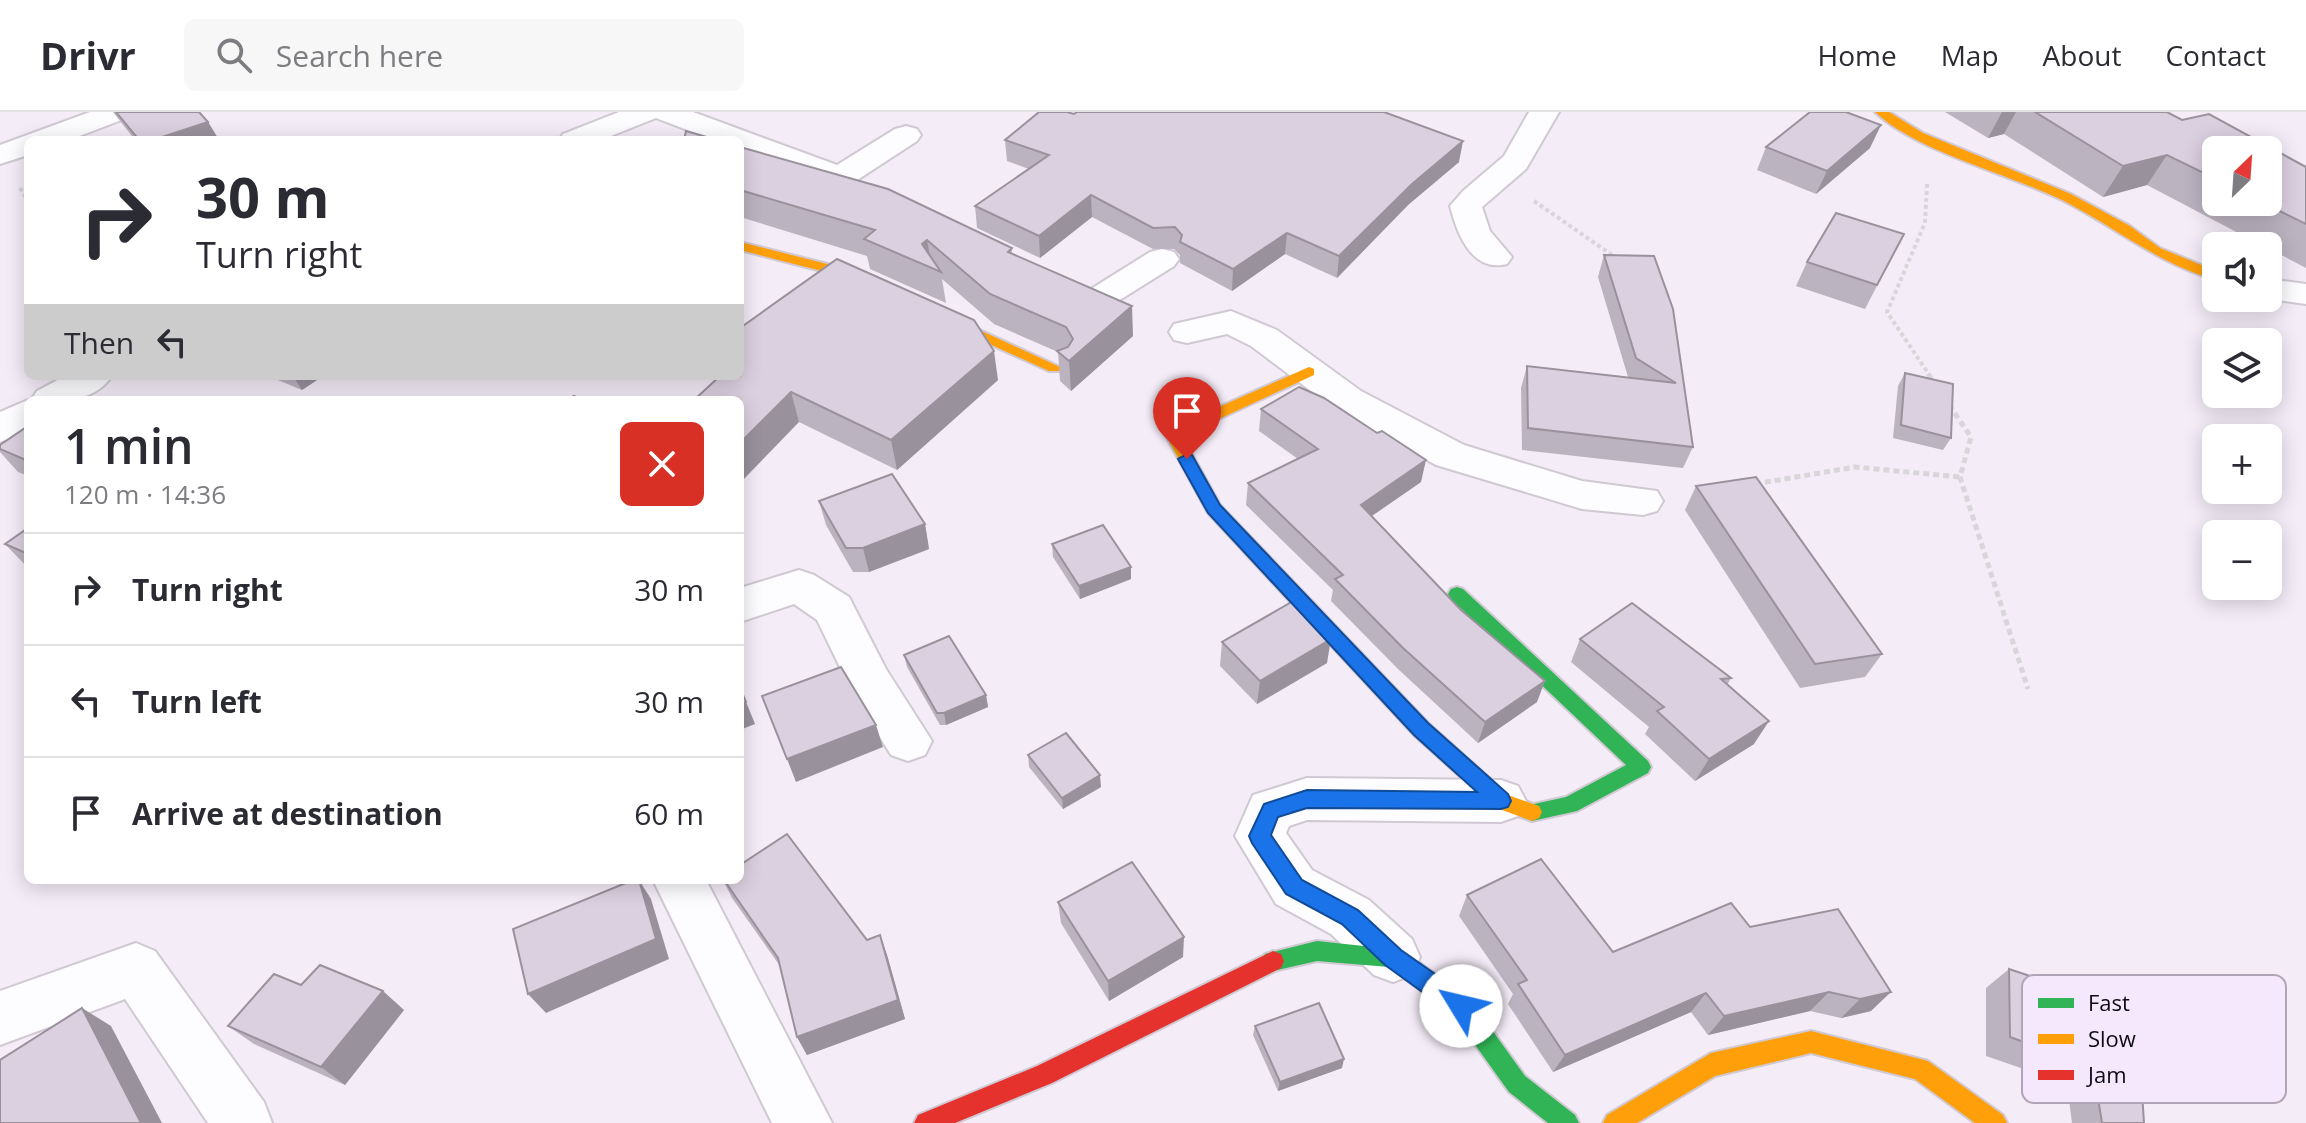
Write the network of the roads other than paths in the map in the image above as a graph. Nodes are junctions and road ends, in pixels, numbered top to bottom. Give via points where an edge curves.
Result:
1 (117, 112) edge
2 (645, 112) edge
3 (666, 112) edge
4 (1544, 112) edge
5 (1881, 112) edge
6 (906, 135) dead end
7 (52, 136) edge
8 (584, 136) edge
9 (729, 136) edge
10 (744, 142) edge
11 (24, 146) edge
12 (0, 155) edge
13 (744, 247) edge
14 (1495, 257) dead end
15 (1162, 259) dead end
16 (2202, 270) edge
17 (2282, 291) edge
18 (2306, 294) edge
19 (1133, 319) edge
20 (1187, 332) dead end
21 (1054, 368) edge
22 (1309, 372) junction
23 (86, 380) edge
24 (57, 396) edge
25 (24, 415) edge
26 (0, 429) edge
27 (1643, 501) dead end
28 (1457, 594) dead end
29 (744, 604) edge
30 (908, 741) dead end
31 (1501, 801) junction
32 (681, 884) edge
33 (1393, 957) junction
34 (0, 1018) edge
35 (243, 1123) edge
36 (803, 1123) edge
37 (926, 1123) edge
38 (1567, 1123) edge
39 (1615, 1123) edge
40 (1995, 1123) edge

1 - 7 street
2 - 8 street
3 - 9 street
4 - 14 street via 1524,154 1466,206 1474,234
5 - 16 street via 1919,136 2066,197 2155,251
6 - 10 street via 854,184
11 - 12 street
13 - 21 street via 842,272
15 - 19 street via 1081,295
17 - 18 street
20 - 22 street via 1231,322 1264,338
22 - 27 street via 1348,400 1450,455 1582,495
22 - 31 street via 1173,434 1214,509 1421,729
23 - 24 street
25 - 26 street
28 - 31 street via 1641,767 1570,805 1533,812
29 - 30 street via 799,586 834,609 869,681
31 - 33 street via 1307,799 1271,810 1260,836 1294,887 1350,917
32 - 36 street
33 - 37 street via 1317,951 1274,961 1044,1075
33 - 38 street via 1461,1006 1517,1084
34 - 35 street via 136,969
39 - 40 street via 1711,1065 1811,1042 1920,1069

